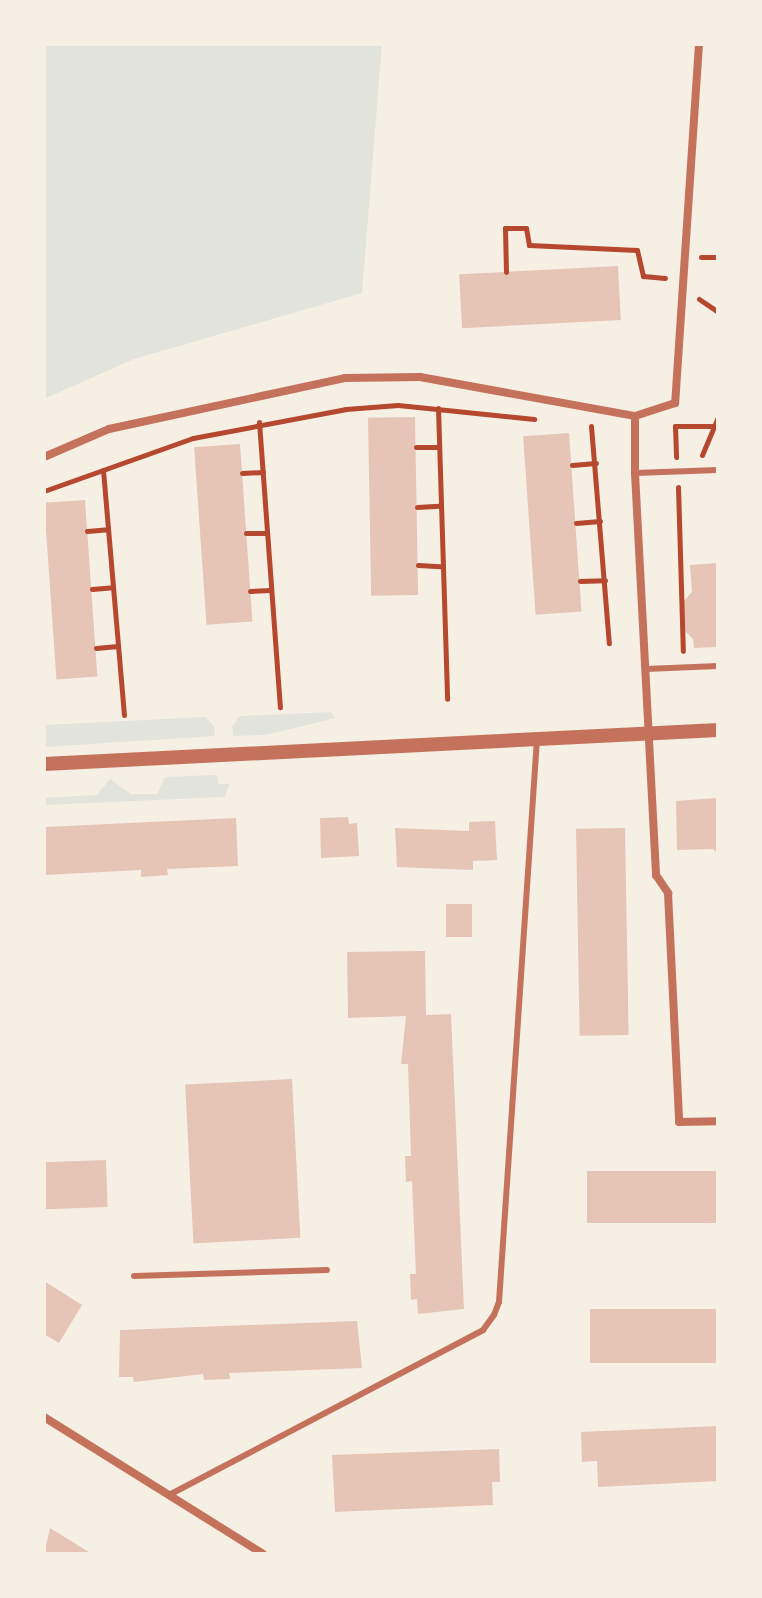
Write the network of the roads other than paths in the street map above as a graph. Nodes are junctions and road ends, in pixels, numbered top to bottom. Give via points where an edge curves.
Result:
1 (699, 44) edge
2 (635, 416) junction
3 (44, 457) edge
4 (718, 470) edge
5 (635, 473) junction
6 (718, 666) edge
7 (646, 669) junction
8 (718, 730) edge
9 (649, 733) junction
10 (537, 739) junction
11 (44, 764) edge
12 (718, 1121) edge
13 (327, 1270) dead end
14 (134, 1276) dead end
15 (44, 1417) edge
16 (169, 1495) junction
17 (263, 1554) edge

1 - 2 street via 675,403
2 - 3 street via 420,377 345,378 109,429
2 - 5 street
4 - 5 lane
5 - 7 street
6 - 7 lane
7 - 9 street
8 - 9 street
9 - 10 street
9 - 12 street via 656,875 668,893 679,1122
10 - 11 street
10 - 16 lane via 499,1302 494,1315 483,1330
13 - 14 lane
15 - 16 street
16 - 17 street

